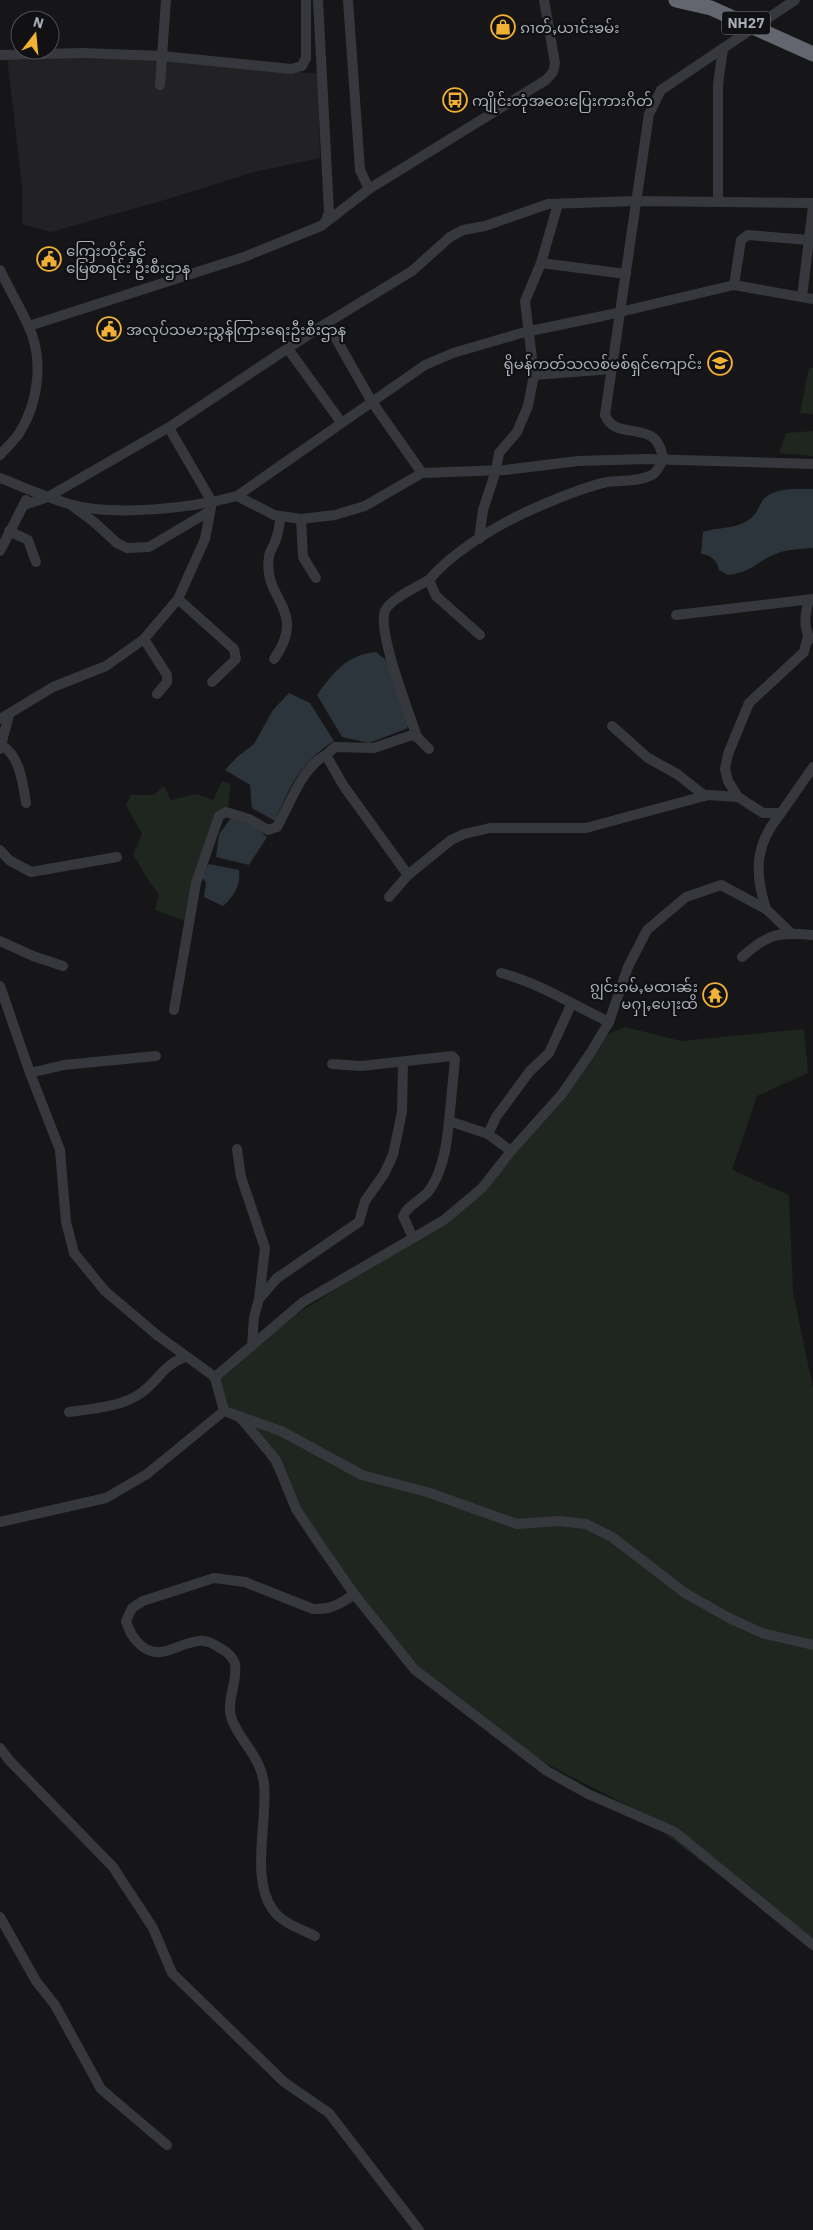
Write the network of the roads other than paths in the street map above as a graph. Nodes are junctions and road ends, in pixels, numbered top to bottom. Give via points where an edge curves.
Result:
1 (166, 0) edge
2 (348, 0) edge
3 (544, 0) edge
4 (676, 0) edge
5 (795, 0) edge
6 (713, 3) edge
7 (306, 4) edge
8 (318, 4) edge
9 (755, 27) junction
10 (724, 48) junction
11 (813, 54) edge
12 (0, 55) edge
13 (162, 56) junction
14 (160, 85) dead end
15 (369, 189) junction
16 (637, 200) junction
17 (718, 202) junction
18 (558, 204) junction
19 (813, 204) edge
20 (326, 220) junction
21 (810, 246) edge
22 (541, 263) junction
23 (0, 270) edge
24 (626, 274) junction
25 (734, 285) junction
26 (802, 297) junction
27 (813, 299) edge
28 (618, 312) junction
29 (327, 323) junction
30 (29, 326) junction
31 (529, 331) junction
32 (288, 349) junction
33 (612, 369) junction
34 (534, 375) junction
35 (372, 402) junction
36 (341, 422) junction
37 (169, 428) junction
38 (0, 455) edge
39 (663, 460) junction
40 (813, 464) edge
41 (496, 470) junction
42 (422, 473) junction
43 (0, 478) edge
44 (30, 490) junction
45 (48, 496) junction
46 (237, 496) junction
47 (69, 504) junction
48 (24, 505) junction
49 (211, 507) junction
50 (281, 516) junction
51 (301, 520) junction
52 (9, 531) junction
53 (479, 539) junction
54 (0, 551) edge
55 (36, 562) dead end
56 (316, 578) dead end
57 (429, 580) junction
58 (178, 599) junction
59 (811, 600) edge
60 (676, 615) dead end
61 (480, 635) dead end
62 (144, 639) junction
63 (811, 640) edge
64 (274, 660) dead end
65 (212, 682) dead end
66 (157, 694) dead end
67 (4, 717) edge
68 (612, 726) dead end
69 (417, 737) junction
70 (0, 747) edge
71 (429, 748) dead end
72 (326, 755) junction
73 (813, 767) edge
74 (705, 796) junction
75 (738, 797) junction
76 (26, 803) dead end
77 (781, 813) junction
78 (0, 850) edge
79 (117, 857) dead end
80 (408, 875) junction
81 (389, 897) dead end
82 (766, 908) junction
83 (791, 934) junction
84 (813, 935) edge
85 (0, 941) edge
86 (742, 957) dead end
87 (63, 966) dead end
88 (501, 973) dead end
89 (0, 986) edge
90 (571, 1005) junction
91 (174, 1010) dead end
92 (609, 1022) junction
93 (156, 1056) dead end
94 (404, 1062) junction
95 (332, 1064) dead end
96 (30, 1073) junction
97 (449, 1121) junction
98 (488, 1134) junction
99 (237, 1149) dead end
100 (511, 1151) junction
101 (414, 1238) junction
102 (259, 1299) junction
103 (252, 1346) junction
104 (185, 1357) junction
105 (214, 1377) junction
106 (224, 1411) junction
107 (69, 1412) dead end
108 (239, 1416) junction
109 (0, 1522) edge
110 (354, 1594) junction
111 (813, 1645) edge
112 (0, 1748) edge
113 (0, 1917) edge
114 (314, 1936) dead end
115 (813, 1945) edge
116 (167, 2145) dead end
117 (419, 2230) edge

1 - 13 street
2 - 15 street via 360,170
3 - 15 street via 554,63 553,72 546,80
4 - 6 highway, NH27
5 - 9 street
6 - 9 highway, NH27
7 - 8 street
7 - 13 street via 306,58 298,68
8 - 20 street via 329,212
9 - 10 street
9 - 11 highway, NH27
10 - 16 street via 660,90 649,114
10 - 17 street via 718,85
12 - 13 street
13 - 14 street
15 - 20 street
16 - 17 street
16 - 18 street
16 - 24 street
17 - 19 street
18 - 22 street
18 - 29 street via 548,204 450,236 412,271
19 - 21 street
20 - 30 street via 321,226 244,257
21 - 25 street via 748,235 741,240
21 - 26 street
22 - 24 street
22 - 31 street via 525,301
23 - 30 street
24 - 28 street
25 - 26 street
25 - 28 street
26 - 27 street
28 - 31 street
28 - 33 street
29 - 32 street
29 - 35 street
30 - 38 street via 36,346 36,399 19,434
31 - 34 street
31 - 35 street via 452,353 425,365
32 - 36 street
32 - 37 street
33 - 34 street
33 - 39 street via 605,414 608,422 615,427 654,436 662,446
34 - 41 street via 528,406 517,432 499,453
35 - 36 street
35 - 42 street
36 - 46 street
37 - 45 street
37 - 49 street
39 - 40 street
39 - 41 street via 578,460
39 - 53 street via 653,474 580,490 540,506
41 - 42 street
41 - 53 street via 483,510
42 - 51 street via 365,506
43 - 44 street
44 - 45 street
44 - 48 street
45 - 47 street
45 - 48 street
46 - 49 street
46 - 50 street
47 - 49 street via 129,510
47 - 49 street via 127,548 149,547
48 - 52 street
49 - 58 street via 205,539
50 - 51 street
50 - 64 street via 268,557 270,577 286,612 288,634
51 - 56 street via 303,557
52 - 54 street
52 - 55 street via 28,540
53 - 57 street via 446,561
57 - 61 street via 436,596
57 - 69 street via 392,602 385,610 384,623 389,650
58 - 62 street
58 - 65 street via 234,649 236,659
59 - 60 street
59 - 63 street via 804,615
62 - 66 street via 166,675 167,682
62 - 67 street via 106,666 52,687
63 - 75 street via 804,652 749,703 742,717 724,770
67 - 70 street
68 - 74 street via 648,758 678,774
69 - 71 street
69 - 72 street via 412,735 374,748 335,747
70 - 76 street via 8,749 13,756
72 - 80 street via 343,786
72 - 91 street via 316,760 308,771 277,827 268,830 249,819 226,812 219,816 196,884
73 - 77 street
74 - 75 street
74 - 80 street via 586,828 490,828 464,834 450,840
75 - 77 street via 763,813
77 - 82 street via 763,839 759,858 760,889
78 - 79 street via 31,872
80 - 81 street
82 - 83 street
82 - 92 street via 721,885 686,897 647,930 628,967
83 - 84 street
83 - 86 street via 781,933 760,941
85 - 87 street
88 - 90 street via 526,979
89 - 96 street
90 - 92 street
90 - 98 street via 549,1053 530,1071 496,1117
92 - 100 street via 562,1094
93 - 96 street via 64,1065
94 - 95 street via 361,1066
94 - 97 street via 449,1055 455,1059
94 - 102 street via 402,1112 393,1155 365,1201 359,1222 277,1278
96 - 104 street via 60,1150 66,1222 74,1253 105,1291
97 - 98 street
97 - 101 street via 436,1181 403,1216
98 - 100 street
99 - 102 street via 241,1177 265,1248
100 - 101 street via 482,1188 444,1220
101 - 103 street via 303,1302
102 - 103 street
103 - 105 street
104 - 105 street
104 - 107 street via 168,1364 142,1393 130,1400
105 - 106 street
106 - 108 street
106 - 109 street via 147,1474 106,1498
108 - 110 street via 276,1460 296,1509
108 - 111 street via 281,1431 362,1474 427,1492 517,1524 559,1520 586,1524 612,1537 685,1593 729,1618 762,1633
110 - 114 street via 324,1610 245,1582 214,1578 143,1601 132,1608 126,1620 135,1641 144,1648 164,1652 200,1641 223,1649 233,1658 235,1666 229,1708 232,1720 259,1761 264,1782 261,1866 268,1902 273,1912
110 - 115 street via 414,1669 539,1765 588,1794 675,1832
112 - 117 street via 113,1867 153,1928 172,1973 284,2082 329,2113
113 - 116 street via 36,1981 55,2005 101,2089

